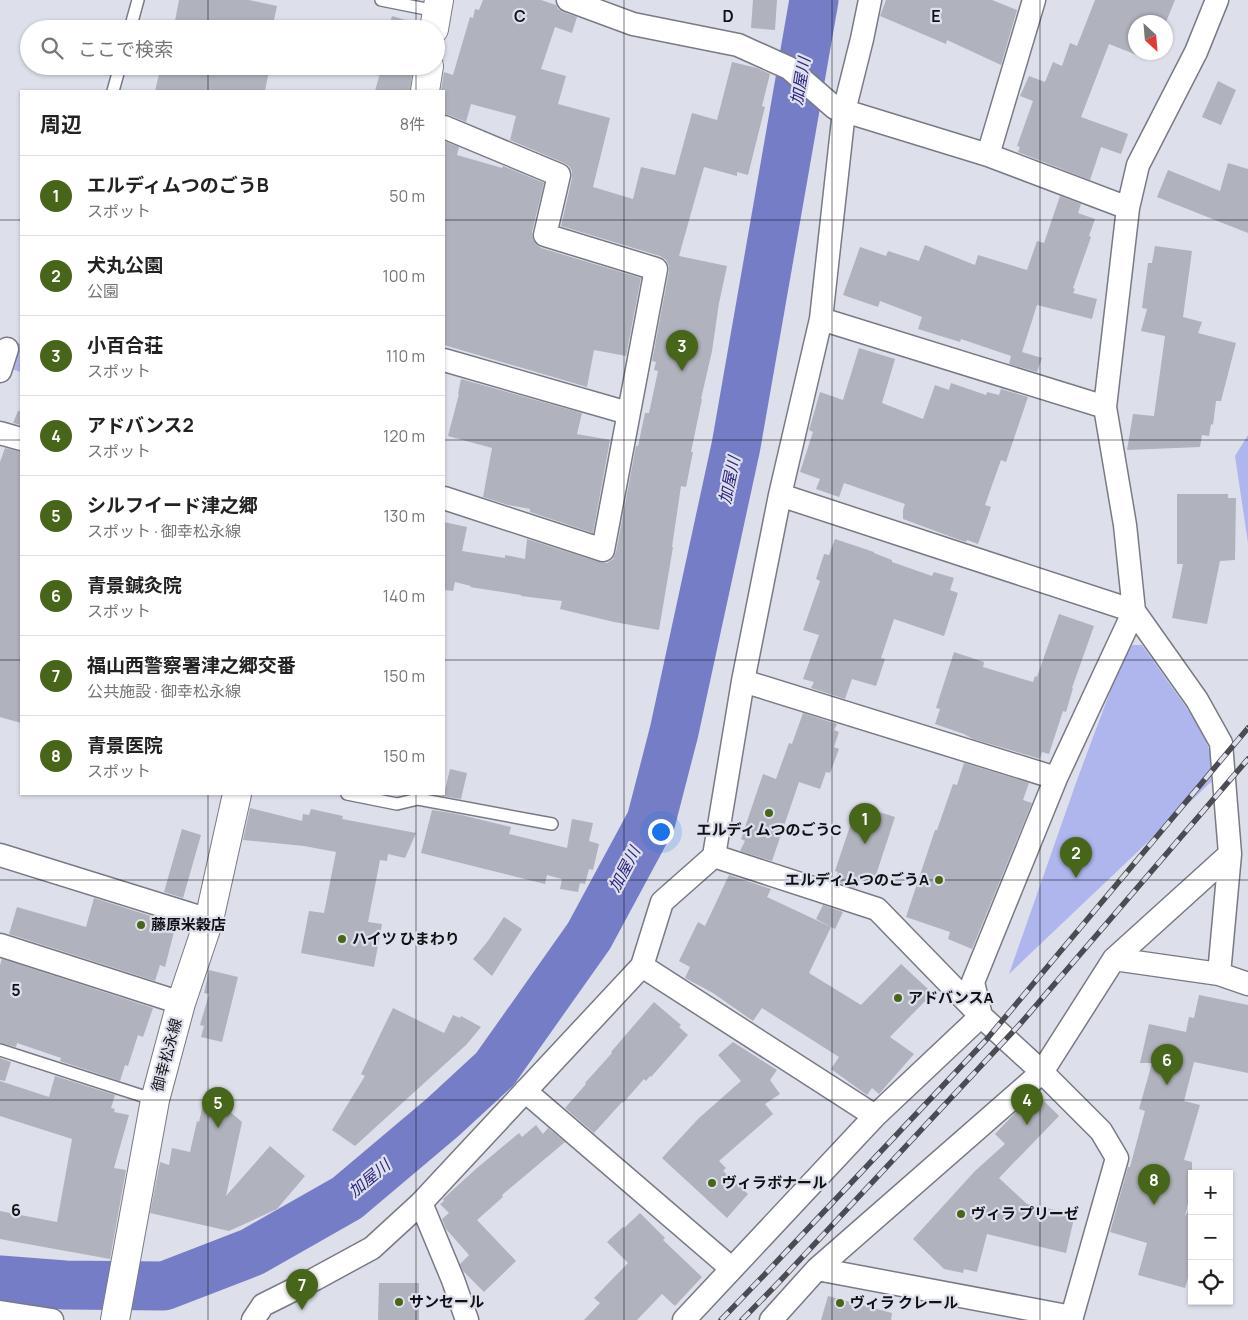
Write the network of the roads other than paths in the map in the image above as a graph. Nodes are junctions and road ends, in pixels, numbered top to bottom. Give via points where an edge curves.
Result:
1 (138, 0) edge
2 (381, 0) edge
3 (568, 0) edge
4 (870, 0) edge
5 (1034, 0) edge
6 (1217, 0) edge
7 (436, 13) edge
8 (132, 20) edge
9 (117, 75) edge
10 (427, 75) edge
11 (113, 90) edge
12 (425, 90) edge
13 (839, 110) junction
14 (445, 127) edge
15 (988, 155) junction
16 (1128, 208) junction
17 (821, 319) junction
18 (7, 349) dead end
19 (445, 360) edge
20 (0, 371) edge
21 (1105, 407) junction
22 (628, 413) junction
23 (0, 433) edge
24 (20, 439) edge
25 (780, 495) junction
26 (445, 498) edge
27 (1134, 611) junction
28 (743, 681) junction
29 (1056, 778) junction
30 (237, 795) edge
31 (352, 795) edge
32 (552, 824) dead end
33 (1230, 854) junction
34 (0, 855) edge
35 (714, 856) junction
36 (209, 920) junction
37 (0, 944) edge
38 (1114, 959) junction
39 (642, 966) junction
40 (1219, 974) junction
41 (1248, 984) edge
42 (181, 1003) junction
43 (982, 1016) junction
44 (0, 1050) edge
45 (1042, 1072) junction
46 (525, 1091) junction
47 (155, 1100) junction
48 (875, 1116) junction
49 (421, 1203) junction
50 (731, 1268) junction
51 (817, 1269) junction
52 (0, 1312) edge
53 (117, 1313) edge
54 (1071, 1318) edge
55 (52, 1320) edge
56 (253, 1320) edge
57 (467, 1320) edge
58 (684, 1320) edge
59 (771, 1320) edge

1 - 8 lane
2 - 7 lane
3 - 13 street via 633,24 738,45 789,68
4 - 13 street via 862,39
5 - 15 street
6 - 16 street via 1196,52 1138,165
9 - 11 lane
10 - 12 main road
13 - 15 street
13 - 17 street
14 - 22 street via 559,175 545,235 656,269
15 - 16 street
16 - 21 street
17 - 21 street
17 - 25 street
18 - 20 street
19 - 22 street
21 - 27 street via 1125,525
22 - 26 street via 603,550
23 - 24 street
25 - 27 street
25 - 28 street
27 - 29 street
27 - 33 street via 1197,700 1221,742
28 - 29 street
28 - 35 street
29 - 43 street via 973,982
30 - 36 main road, 御幸松永線
31 - 32 lane via 397,804 418,799
33 - 38 street
33 - 40 street
34 - 36 street
35 - 39 street via 662,902
35 - 43 street via 877,909
36 - 42 main road, 御幸松永線
37 - 42 street
38 - 40 street
38 - 45 street
39 - 46 street
39 - 48 street
40 - 41 street
42 - 47 main road, 御幸松永線
43 - 45 street
43 - 48 street
44 - 47 lane
45 - 51 street
45 - 54 street via 1101,1131 1117,1158
46 - 49 street
46 - 50 street
47 - 53 main road, 御幸松永線
48 - 50 street
49 - 56 street via 372,1248 263,1305
49 - 57 street
50 - 58 street
51 - 54 street
51 - 59 street
52 - 55 street

